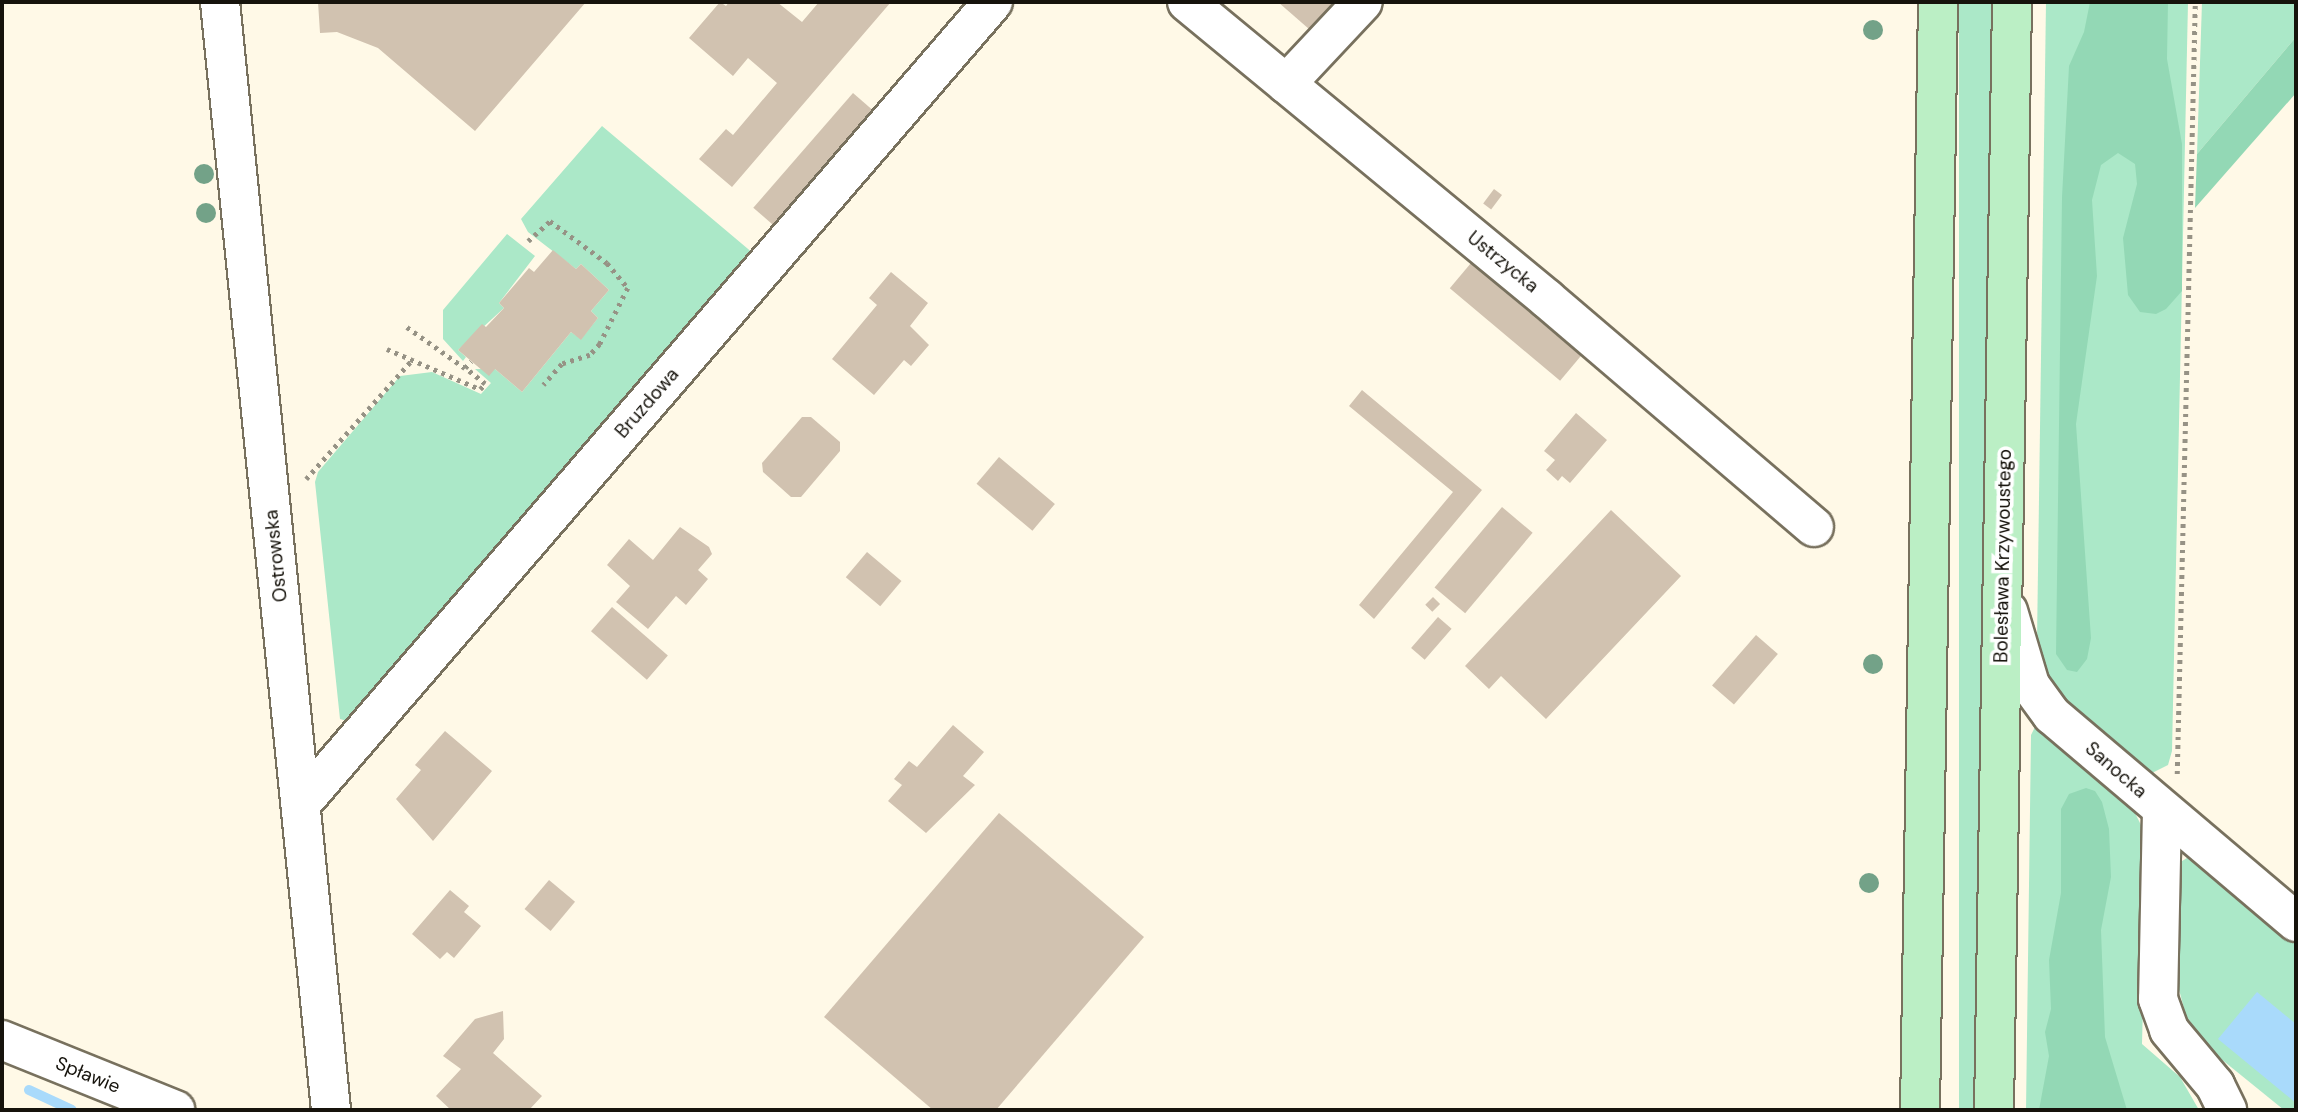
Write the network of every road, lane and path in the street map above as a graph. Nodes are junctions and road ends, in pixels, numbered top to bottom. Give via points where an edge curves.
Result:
1 (220, 2) edge
2 (993, 2) edge
3 (1186, 2) edge
4 (1363, 2) edge
5 (1938, 2) edge
6 (2012, 2) edge
7 (2195, 2) edge
8 (1286, 84) junction
9 (528, 241) dead end
10 (407, 327) dead end
11 (387, 349) dead end
12 (412, 360) junction
13 (471, 361) dead end
14 (465, 368) junction
15 (544, 385) dead end
16 (296, 491) dead end
17 (1814, 527) dead end
18 (2003, 575) junction
19 (301, 804) junction
20 (2162, 811) junction
21 (2296, 922) edge
22 (2, 1040) edge
23 (175, 1110) edge
24 (331, 1110) edge
25 (1920, 1110) edge
26 (1994, 1110) edge
27 (2227, 1110) edge

1 - 19 street, Ostrowska
2 - 19 street, Bruzdowa
3 - 8 street, Ustrzycka
4 - 8 street
5 - 25 main road
6 - 18 main road, Bolesława Krzywoustego
7 - 20 path via 2177,776
8 - 17 street, Ustrzycka
9 - 15 path via 550,221 607,263 628,288 600,344 590,355 562,364
10 - 14 path
11 - 12 path
12 - 14 path via 480,389 485,384
12 - 16 path
13 - 14 path
18 - 20 street, Sanocka via 2017,650 2037,697
18 - 26 main road, Bolesława Krzywoustego
19 - 24 street, Ostrowska
20 - 21 street, Sanocka
20 - 27 street via 2158,999 2169,1030 2215,1085
22 - 23 street, Spławie

